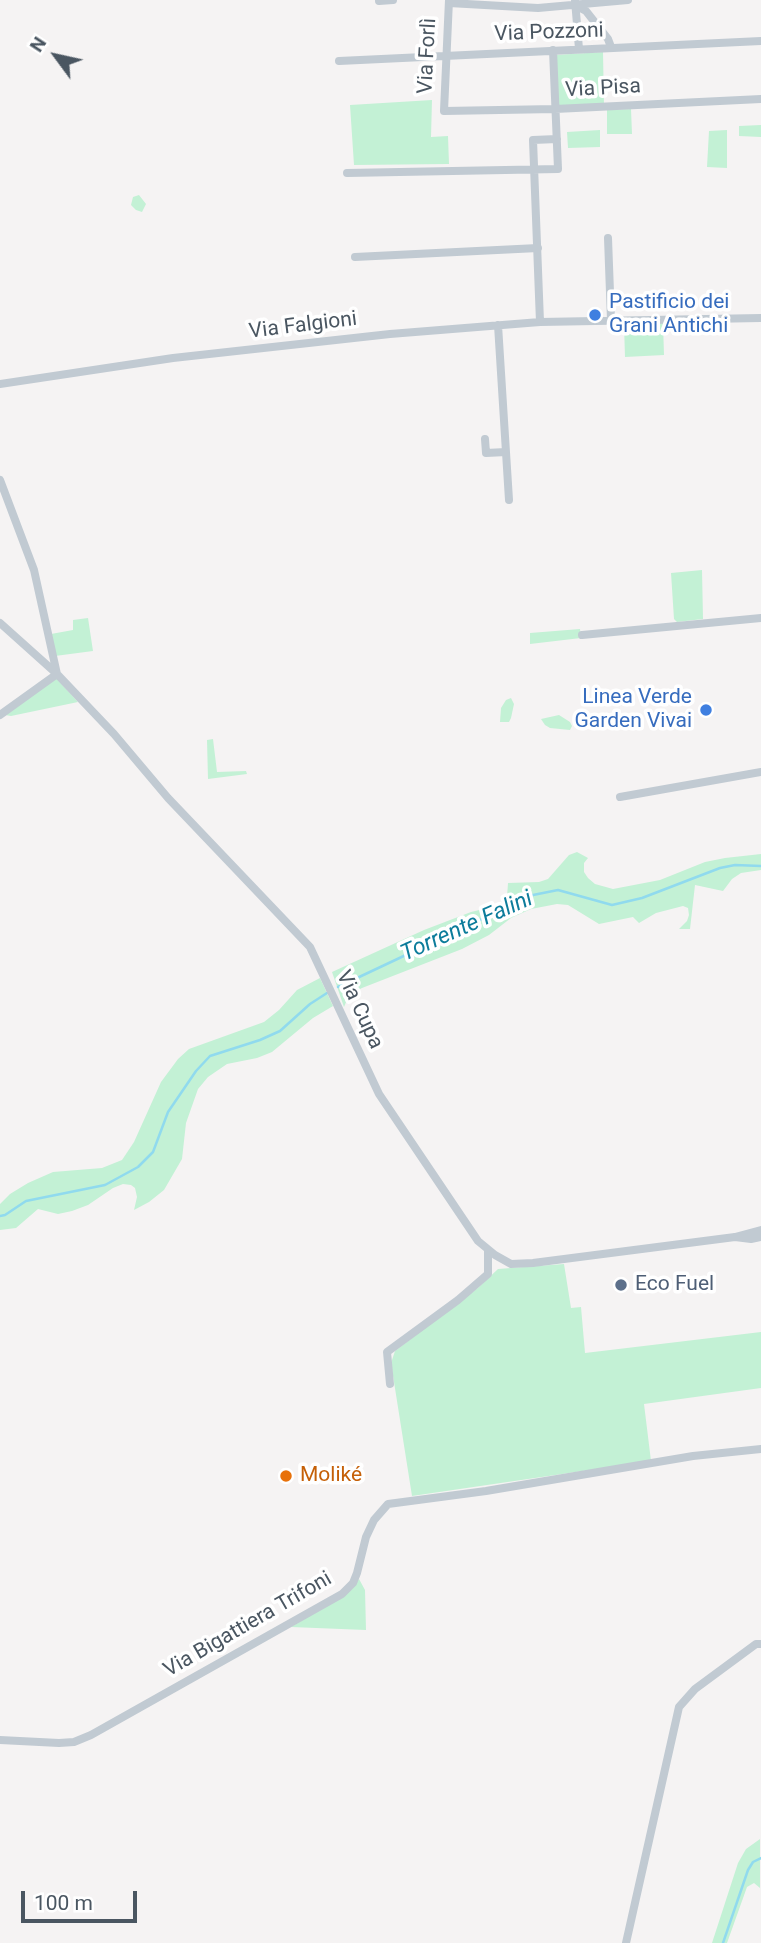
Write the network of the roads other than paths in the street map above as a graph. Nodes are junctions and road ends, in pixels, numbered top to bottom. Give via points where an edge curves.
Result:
1 (393, 0) edge
2 (628, 0) edge
3 (379, 1) edge
4 (449, 2) edge
5 (576, 3) edge
6 (761, 41) edge
7 (611, 47) junction
8 (579, 49) junction
9 (553, 50) junction
10 (445, 54) junction
11 (339, 61) dead end
12 (761, 99) edge
13 (555, 109) junction
14 (446, 111) joint
15 (557, 139) junction
16 (535, 170) junction
17 (347, 173) dead end
18 (608, 238) dead end
19 (538, 248) junction
20 (355, 257) dead end
21 (761, 318) edge
22 (611, 320) junction
23 (540, 323) junction
24 (498, 325) junction
25 (0, 384) edge
26 (485, 439) dead end
27 (506, 452) junction
28 (0, 480) edge
29 (509, 500) dead end
30 (761, 618) edge
31 (0, 623) edge
32 (582, 635) dead end
33 (57, 674) junction
34 (0, 715) edge
35 (761, 772) edge
36 (620, 797) dead end
37 (756, 1232) edge
38 (761, 1237) edge
39 (761, 1242) edge
40 (488, 1250) junction
41 (390, 1384) dead end
42 (761, 1449) edge
43 (761, 1644) edge
44 (0, 1740) edge
45 (626, 1943) edge

1 - 3 street
2 - 5 street
4 - 5 street via 538,8
4 - 10 street, Via Forlì
5 - 7 street
5 - 8 street
6 - 7 street, Via Pozzoni
7 - 8 street, Via Pozzoni
8 - 9 street, Via Pozzoni
9 - 10 street, Via Pozzoni
9 - 13 street
10 - 11 street, Via Pozzoni
10 - 14 street, Via Forlì
12 - 13 street, Via Pisa
13 - 14 street, Via Pisa
13 - 15 street
15 - 16 street via 558,169
15 - 16 street via 533,140
16 - 17 street
16 - 19 street
18 - 22 street
19 - 20 street
19 - 23 street
21 - 22 street, Via Falgioni
22 - 23 street, Via Falgioni
23 - 24 street, Via Falgioni
24 - 25 street, Via Falgioni via 173,358
24 - 27 street
26 - 27 street via 485,453
27 - 29 street
28 - 33 street via 34,570
30 - 32 street
31 - 33 street, Via Cupa
33 - 34 street
33 - 40 street, Via Cupa via 168,799 310,947 379,1094
35 - 36 street
37 - 38 street, Via Cupa
37 - 39 street, Via Cupa
37 - 40 street, Via Cupa via 533,1263 511,1264
40 - 41 street via 488,1274 387,1352
42 - 44 street, Via Bigattiera Trifoni via 388,1504 374,1520 353,1583 342,1594 74,1742
43 - 45 street via 695,1689 679,1707

